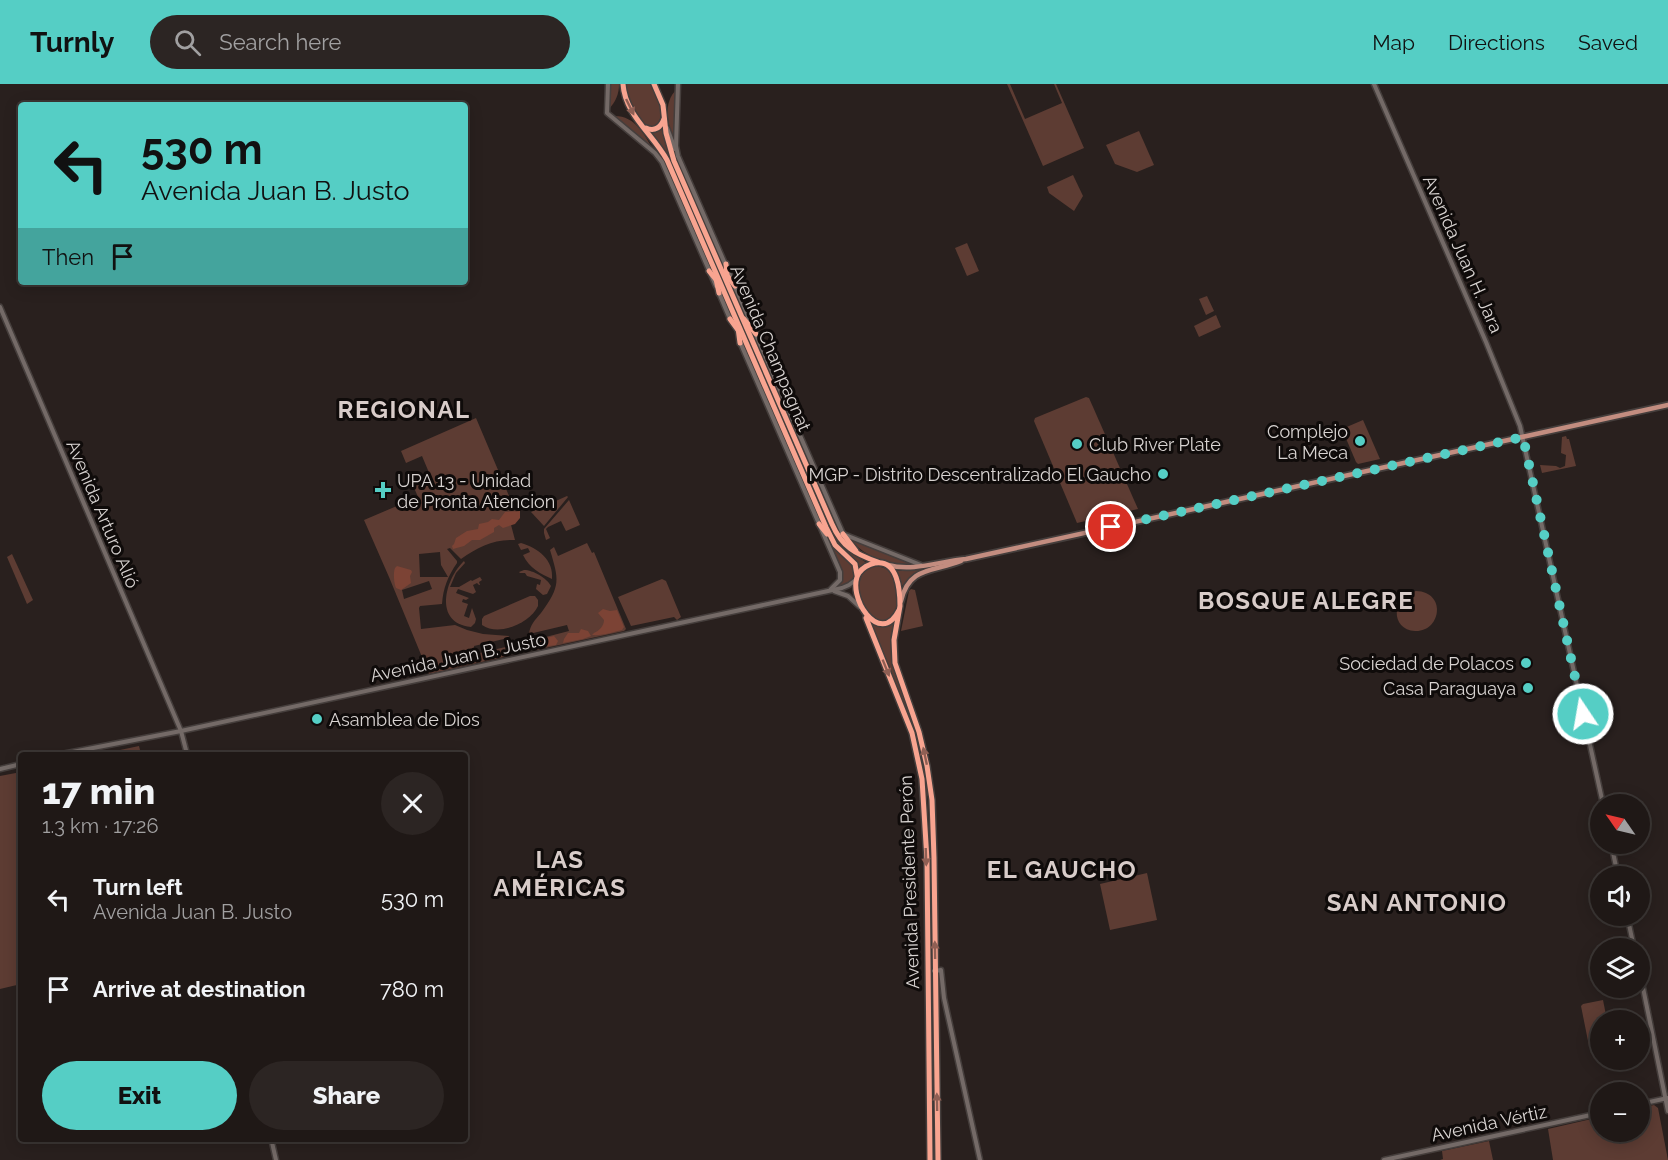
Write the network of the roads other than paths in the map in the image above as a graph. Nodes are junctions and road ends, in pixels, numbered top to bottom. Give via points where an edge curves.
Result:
1 (608, 84) edge
2 (623, 84) edge
3 (654, 84) edge
4 (678, 84) edge
5 (1374, 84) edge
6 (664, 114) junction
7 (664, 123) junction
8 (645, 128) junction
9 (678, 156) junction
10 (662, 162) junction
11 (717, 268) junction
12 (727, 289) junction
13 (0, 307) edge
14 (738, 316) junction
15 (748, 323) junction
16 (756, 334) junction
17 (745, 339) junction
18 (1668, 405) edge
19 (1523, 437) junction
20 (819, 524) junction
21 (843, 534) junction
22 (836, 545) junction
23 (862, 556) junction
24 (966, 559) junction
25 (883, 564) junction
26 (922, 565) junction
27 (857, 577) junction
28 (827, 590) junction
29 (899, 608) junction
30 (864, 612) junction
31 (182, 731) junction
32 (72, 752) edge
33 (187, 752) edge
34 (18, 765) edge
35 (0, 768) edge
36 (1601, 794) edge
37 (939, 970) junction
38 (928, 973) junction
39 (1645, 998) edge
40 (1667, 1098) edge
41 (1650, 1102) edge
42 (1668, 1111) edge
43 (1590, 1115) edge
44 (272, 1142) edge
45 (276, 1160) edge
46 (930, 1160) edge
47 (938, 1160) edge
48 (980, 1160) edge
49 (1384, 1160) edge

1 - 10 main road, Avenida Champagnat via 607,113
2 -> 8 highway, Avenida Champagnat via 628,104
3 - 6 highway, Avenida Champagnat
4 - 9 main road, Avenida Champagnat
5 - 19 main road, Avenida Juan H. Jara via 1508,392
6 - 7 highway, Avenida Champagnat
6 - 8 highway via 656,129
7 - 9 main road, Avenida Champagnat
7 - 11 highway, Avenida Champagnat via 674,161
8 - 10 main road, Avenida Champagnat
8 - 11 highway, Avenida Champagnat via 667,160
9 - 11 main road, Avenida Champagnat
10 - 11 main road, Avenida Champagnat
11 - 12 highway, Avenida Champagnat
11 - 12 main road, Avenida Champagnat
11 - 12 highway via 716,280
11 - 12 highway via 728,276
12 - 14 highway, Avenida Champagnat
12 - 14 main road, Avenida Champagnat
13 - 31 main road, Avenida Arturo Alió
14 - 15 highway
14 - 16 main road, Avenida Champagnat
14 - 17 highway, Avenida Champagnat
14 - 17 highway via 738,330
15 - 16 highway
15 - 17 highway
16 - 21 main road, Avenida Champagnat
17 - 20 main road, Avenida Champagnat
17 - 22 highway, Avenida Champagnat
17 - 23 highway, Avenida Champagnat via 836,533 846,546
18 - 19 main road
19 - 24 main road
19 - 36 main road, Avenida Juan H. Jara
20 - 22 highway
20 - 28 main road, Avenida Champagnat via 840,574 838,582
21 - 23 highway
21 - 26 main road
22 - 27 highway, Avenida Champagnat via 855,564
23 - 25 highway, Avenida Champagnat
24 - 26 main road
24 - 29 main road via 916,575 905,587
25 - 26 main road via 903,568
25 - 27 highway via 873,563
25 - 29 highway via 896,578
27 - 28 main road, Avenida Juan B. Justo via 846,587
27 - 30 highway
28 - 30 main road via 848,596
28 - 31 main road, Avenida Juan B. Justo
29 - 30 highway via 893,619 883,624
37 -> 29 highway, Avenida Presidente Perón via 932,800 920,732 895,663
30 -> 38 highway, Avenida Presidente Perón via 908,721 919,761 926,837
31 - 32 main road, Avenida Juan B. Justo
31 - 33 main road, Avenida Arturo Alió
34 - 35 main road
37 - 38 main road
47 -> 37 highway, Avenida Presidente Perón
37 - 48 main road
38 - 46 highway, Avenida Presidente Perón
39 - 40 main road
40 - 41 main road
40 - 42 main road
43 - 49 main road, Avenida Vértiz
44 - 45 main road

